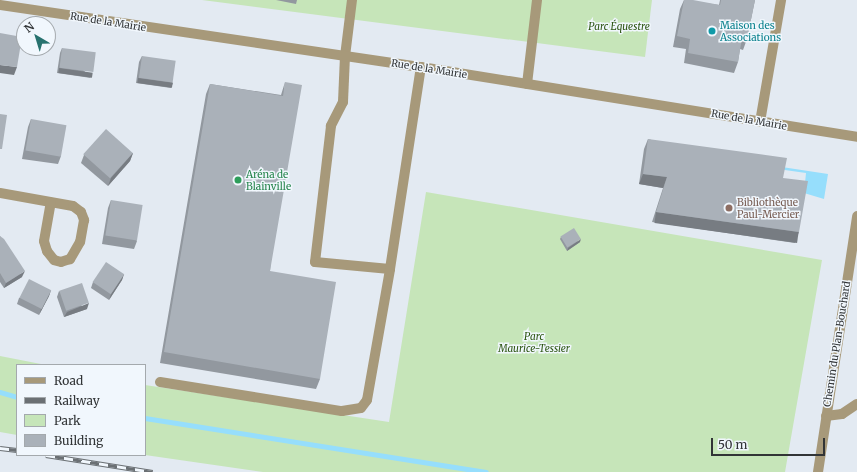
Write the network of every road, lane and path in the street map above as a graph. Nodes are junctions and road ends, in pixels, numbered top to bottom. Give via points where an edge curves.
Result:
1 (352, 0) edge
2 (537, 0) edge
3 (781, 0) edge
4 (0, 5) edge
5 (345, 56) junction
6 (421, 67) junction
7 (527, 84) junction
8 (760, 122) junction
9 (857, 137) edge
10 (0, 193) edge
11 (51, 203) junction
12 (857, 216) edge
13 (854, 261) edge
14 (390, 269) junction
15 (160, 382) dead end
16 (857, 404) edge
17 (826, 416) junction
18 (818, 472) edge

1 - 5 street
2 - 7 street
3 - 8 street
4 - 5 street, Rue de la Mairie
5 - 6 street, Rue de la Mairie
5 - 14 street via 343,102 331,126 314,262
6 - 7 street, Rue de la Mairie
6 - 14 street
7 - 8 street, Rue de la Mairie
8 - 9 street, Rue de la Mairie
10 - 11 street
11 - 11 street via 44,240 47,251 54,260 61,262 70,259 80,242 84,220 81,212 73,206
12 - 13 street, Chemin du Plan-Bouchard
13 - 17 street, Chemin du Plan-Bouchard
14 - 15 street via 367,400 361,408 342,411
16 - 17 street via 842,414
17 - 18 street, Chemin du Plan-Bouchard

